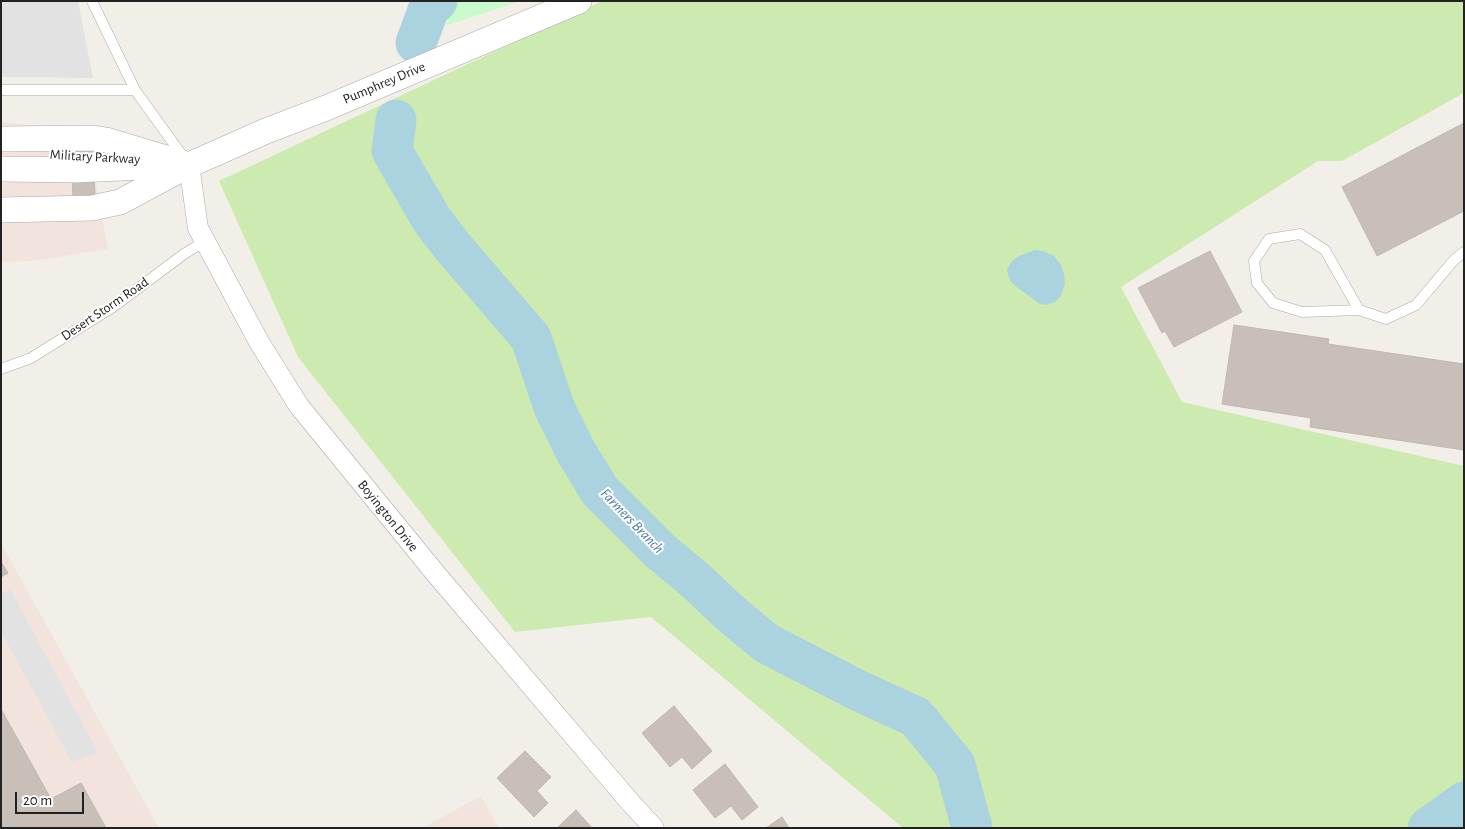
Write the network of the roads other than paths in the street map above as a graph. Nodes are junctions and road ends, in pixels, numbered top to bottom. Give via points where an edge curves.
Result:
1 (92, 1) edge
2 (579, 1) edge
3 (1, 90) edge
4 (135, 90) junction
5 (1, 139) edge
6 (1, 154) edge
7 (189, 165) junction
8 (1, 169) edge
9 (1, 210) edge
10 (204, 241) junction
11 (1464, 252) edge
12 (1359, 310) junction
13 (1, 369) edge
14 (654, 828) edge

1 - 4 lane
2 - 7 street, Pumphrey Drive
3 - 4 lane
4 - 7 lane
5 - 7 street, Military Parkway via 99,139
6 - 7 street, Military Parkway via 104,155
7 - 8 street, Military Parkway via 75,170
7 - 9 street via 120,202 92,208
7 - 10 street, Boyington Drive via 198,228
10 - 13 lane, Desert Storm Road via 113,307 30,358
10 - 14 street, Boyington Drive via 259,342 299,406 436,574
11 - 12 lane via 1416,305 1386,320
12 - 12 lane via 1325,250 1300,234 1269,239 1254,261 1257,283 1273,303 1302,312

